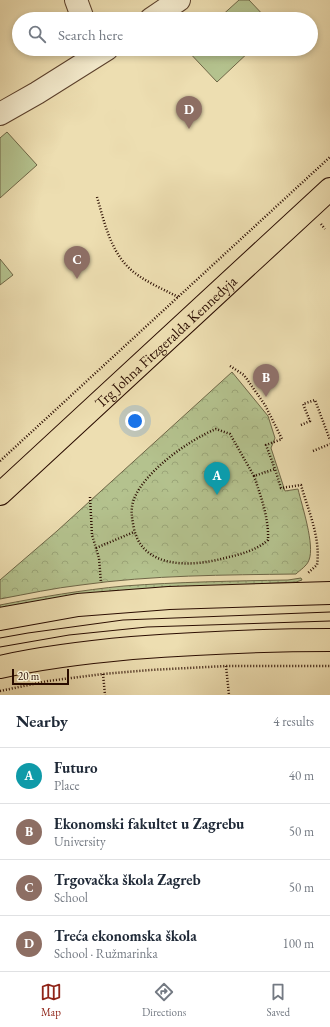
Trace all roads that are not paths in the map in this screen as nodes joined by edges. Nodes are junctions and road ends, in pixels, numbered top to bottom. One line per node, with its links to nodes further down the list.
1 (76, 0): 3 (street)
2 (179, 0): 4 (street)
3 (80, 12)
4 (161, 12)
5 (92, 56): 6 (street)
6 (1, 110)
7 (330, 189): 8 (main road, Trg Johna Fitzgeralda Kennedyja)
8 (0, 494)
9 (330, 593): 10 (main road)
10 (0, 618)
11 (330, 640): 12 (main road)
12 (0, 667)

